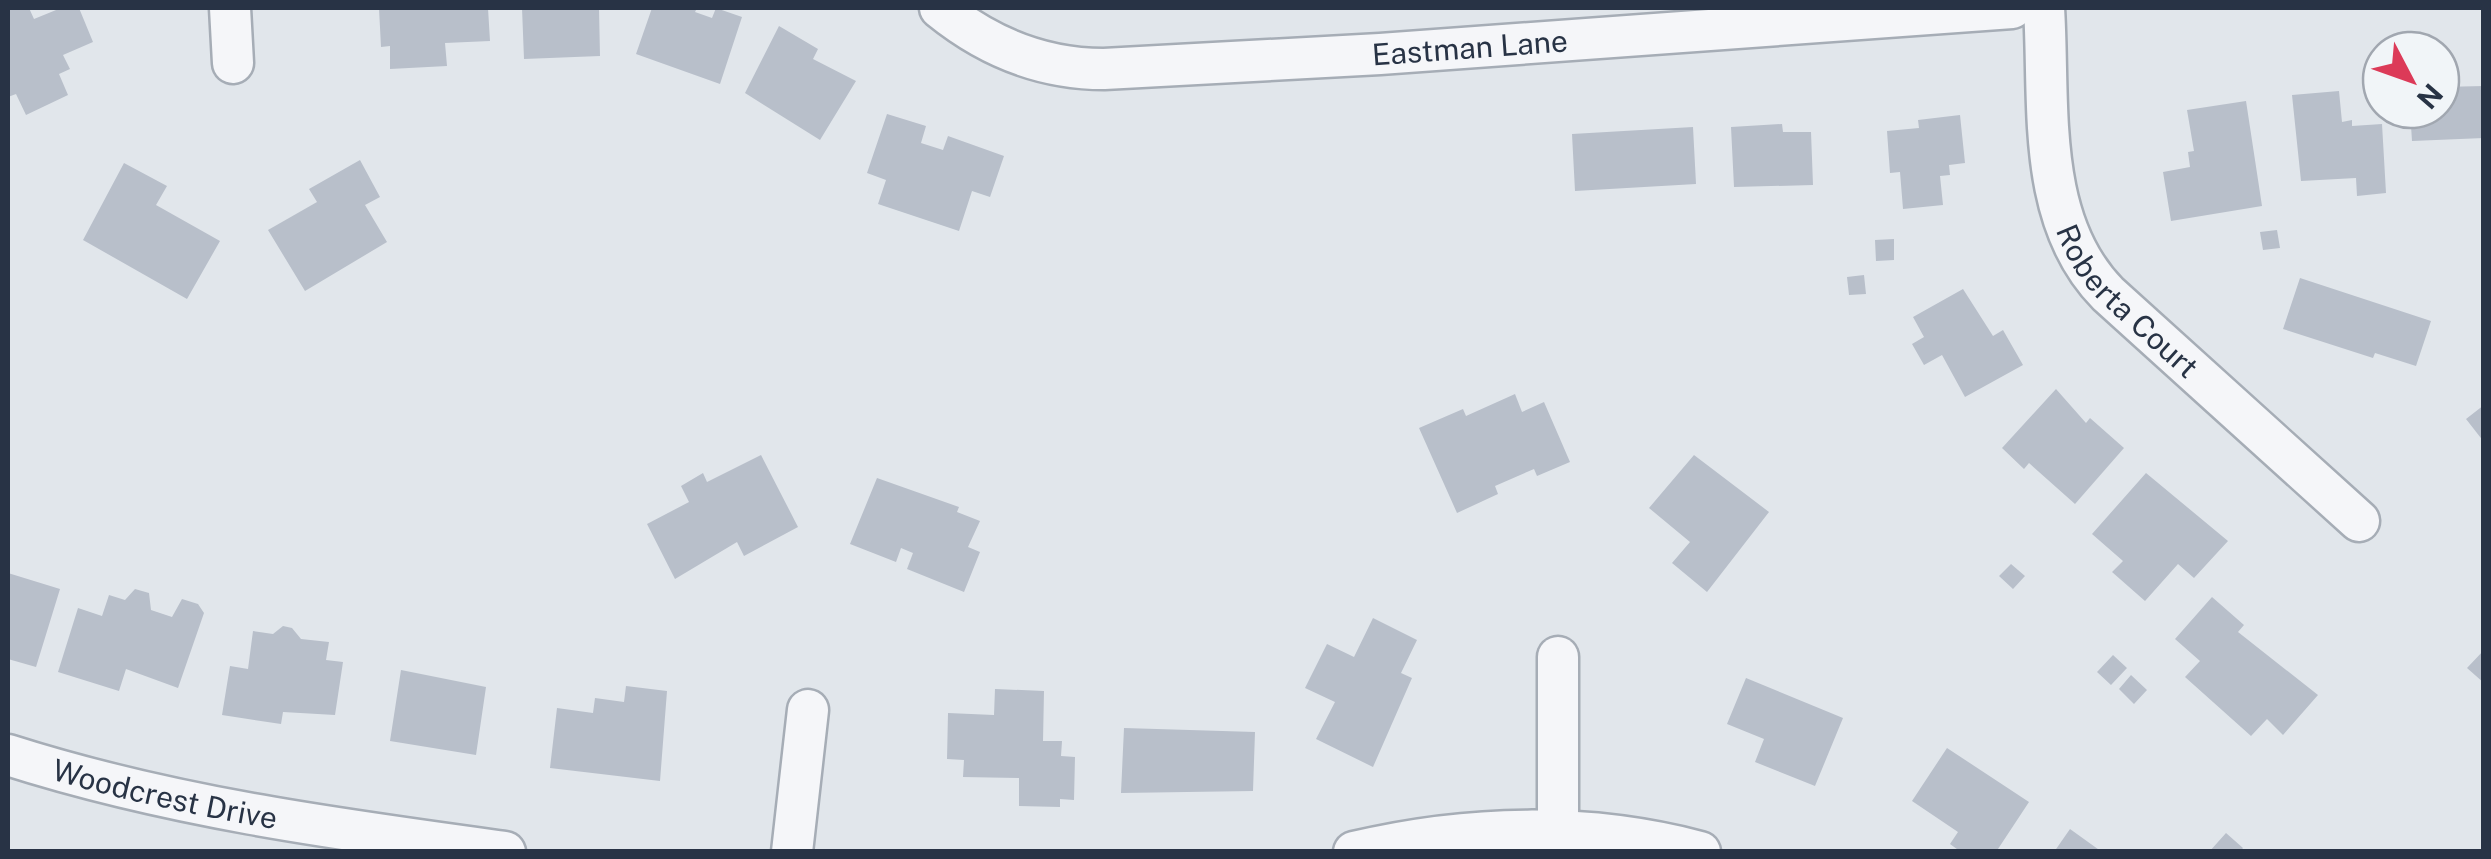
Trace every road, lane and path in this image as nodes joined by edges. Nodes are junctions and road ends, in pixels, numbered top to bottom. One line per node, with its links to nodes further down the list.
1 (230, 8): 5 (street)
2 (940, 8): 3 (street, Eastman Lane)
3 (2012, 8)
4 (2044, 8): 6 (street, Roberta Court)
5 (233, 63)
6 (2359, 520)
7 (1558, 657): 10 (street)
8 (808, 710): 12 (street)
9 (8, 756): 11 (street, Woodcrest Drive)
10 (1558, 829): 13 (street); 14 (street)
11 (505, 852)
12 (792, 852)
13 (1354, 852)
14 (1700, 852)

